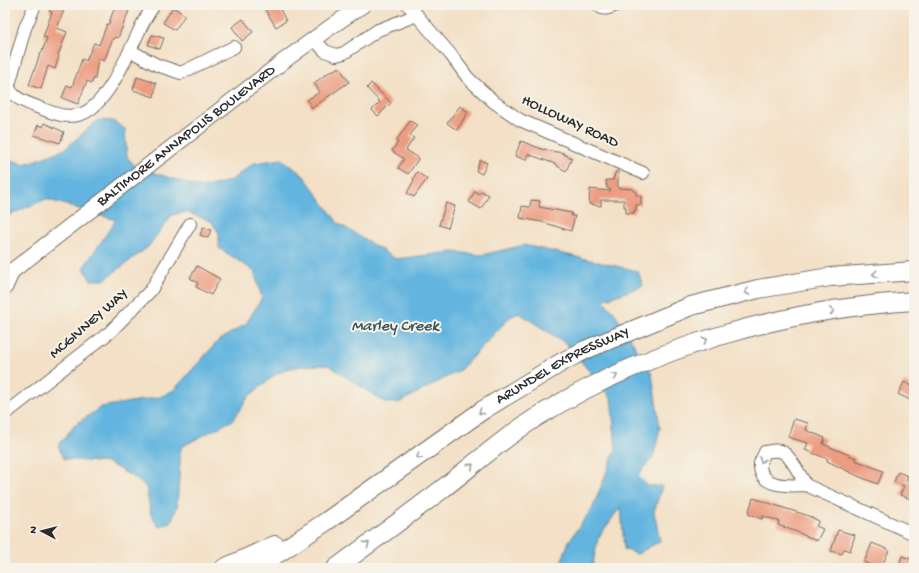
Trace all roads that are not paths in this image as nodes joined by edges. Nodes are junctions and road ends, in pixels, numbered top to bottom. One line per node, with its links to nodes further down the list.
1 (35, 5): 11 (street)
2 (154, 5): 10 (street)
3 (363, 5): 8 (main road, BALTIMORE ANNAPOLIS BOULEVARD)
4 (408, 5): 7 (street, HOLLOWAY ROAD)
5 (598, 5): 6 (street)
6 (616, 5)
7 (417, 15): 8 (street); 12 (street, HOLLOWAY ROAD)
8 (314, 39): 14 (main road, BALTIMORE ANNAPOLIS BOULEVARD)
9 (234, 47): 10 (street)
10 (131, 51): 11 (street)
11 (6, 83)
12 (643, 173)
13 (190, 224): 18 (street, MCGIVNEY WAY)
14 (8, 271): 16 (main road, BALTIMORE ANNAPOLIS BOULEVARD)
15 (914, 271): 20 (highway, ARUNDEL EXPRESSWAY, one-way to 20)
16 (5, 287)
17 (914, 301): 24 (highway, ARUNDEL EXPRESSWAY, one-way to 17)
18 (5, 414)
19 (806, 486): 21 (street)
20 (327, 521): 22 (highway); 23 (highway, ARUNDEL EXPRESSWAY)
21 (914, 534)
22 (224, 568)
23 (256, 568)
24 (336, 568)

